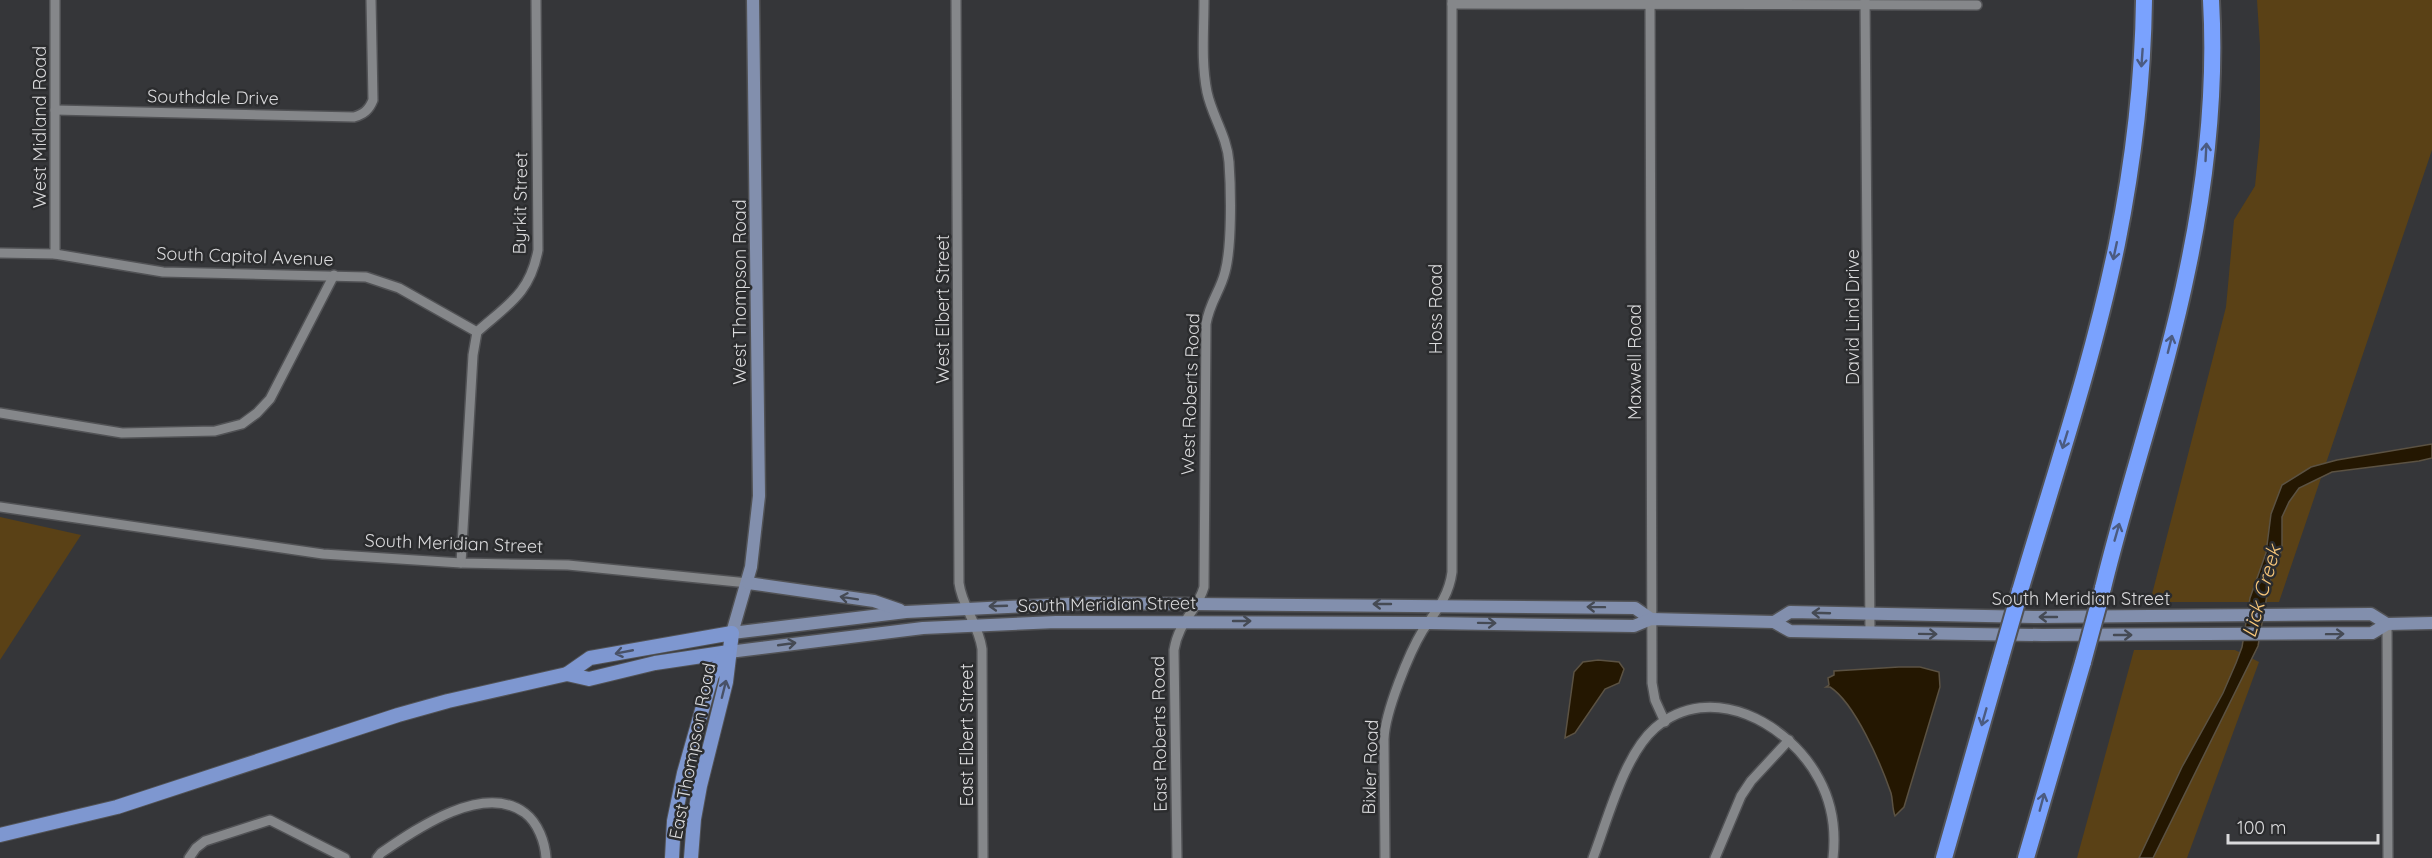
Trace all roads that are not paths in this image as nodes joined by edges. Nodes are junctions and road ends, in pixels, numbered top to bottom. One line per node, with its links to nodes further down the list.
1 (55, 0): 13 (street, West Midland Road)
2 (371, 0): 13 (street, Southdale Drive)
3 (536, 0): 17 (street, Byrkit Street)
4 (753, 0): 21 (main road, West Thompson Road)
5 (956, 0): 26 (street, West Elbert Street)
6 (1204, 0): 22 (street, West Roberts Road)
7 (2144, 0): 51 (highway, one-way to 51, bridge)
8 (2211, 0): 52 (highway, one-way to 8, bridge)
9 (1452, 2): 10 (street); 24 (street, Hoss Road)
10 (1650, 2): 11 (street); 28 (street, Maxwell Road)
11 (1865, 2): 12 (street); 25 (street, David Lind Drive)
12 (1977, 5)
13 (55, 111): 15 (street, West Midland Road)
14 (0, 253): 15 (street, South Capitol Avenue)
15 (55, 254): 16 (street, South Capitol Avenue)
16 (334, 275): 17 (street, South Capitol Avenue); 18 (street)
17 (477, 332): 20 (street)
18 (0, 413)
19 (0, 507): 20 (street, South Meridian Street)
20 (461, 563): 21 (street, South Meridian Street)
21 (748, 583): 23 (main road, South Meridian Street, one-way to 21); 32 (main road, East Thompson Road)
22 (1198, 603): 24 (main road, South Meridian Street, one-way to 22); 26 (main road, South Meridian Street, one-way to 26); 27 (street)
23 (906, 612): 26 (main road, South Meridian Street); 32 (main road, South Meridian Street)
24 (1435, 614): 27 (main road, South Meridian Street, one-way to 24); 28 (main road, South Meridian Street, one-way to 28); 28 (main road, South Meridian Street, one-way to 24); 47 (street, Bixler Road)
25 (1870, 614): 29 (main road, South Meridian Street, one-way to 29); 31 (main road, South Meridian Street, one-way to 25); 33 (street, David Lind Drive)
26 (971, 616): 27 (main road, South Meridian Street); 34 (main road, South Meridian Street, one-way to 26); 45 (street, East Elbert Street)
27 (1186, 617): 46 (street, East Roberts Road)
28 (1651, 619): 29 (main road, South Meridian Street); 36 (street, Maxwell Road)
29 (1774, 622): 33 (main road, South Meridian Street)
30 (2432, 623): 31 (main road, South Meridian Street)
31 (2387, 624): 33 (main road, South Meridian Street, one-way to 31); 53 (street)
32 (732, 633): 34 (main road, East Thompson Road); 35 (main road, South Meridian Street, one-way to 35)
33 (1870, 633)
34 (729, 652): 35 (main road, South Meridian Street); 43 (main road, East Thompson Road); 44 (main road, East Thompson Road, one-way to 34)
35 (567, 674): 38 (main road, South Meridian Street)
36 (1665, 722): 37 (street); 48 (street)
37 (1789, 740): 49 (street); 50 (street)
38 (0, 835)
39 (189, 858): 40 (street)
40 (345, 858)
41 (377, 858): 42 (street)
42 (546, 858)
43 (672, 858)
44 (691, 858)
45 (983, 858)
46 (1177, 858)
47 (1385, 858)
48 (1593, 858)
49 (1715, 858)
50 (1833, 858)
51 (1944, 858)
52 (2026, 858)
53 (2388, 858)

